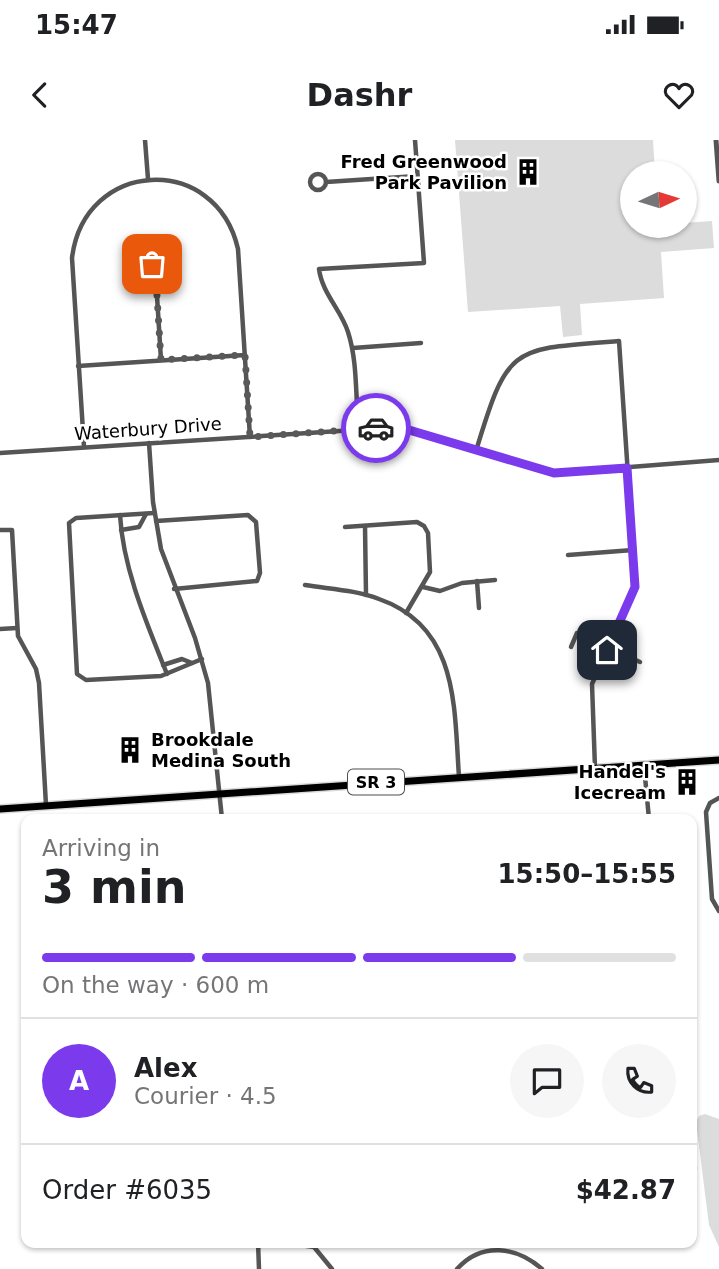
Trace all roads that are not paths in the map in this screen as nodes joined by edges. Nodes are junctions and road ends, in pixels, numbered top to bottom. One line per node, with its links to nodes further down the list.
1 (145, 140): 5 (street)
2 (415, 140): 4 (street)
3 (716, 140): 6 (street)
4 (417, 176): 7 (street); 10 (street)
5 (148, 180): 11 (street); 13 (street)
6 (719, 181)
7 (326, 182)
8 (156, 280): 12 (street)
9 (421, 343): 10 (street)
10 (353, 348): 14 (street)
11 (245, 355): 12 (street); 15 (street)
12 (161, 360): 13 (street)
13 (78, 366): 17 (street)
14 (359, 429): 15 (street, Waterbury Drive); 18 (street, Waterbury Drive)
15 (250, 437): 16 (street, Waterbury Drive)
16 (149, 443): 17 (street, Waterbury Drive); 22 (street)
17 (84, 447): 19 (street, Waterbury Drive)
18 (476, 451): 21 (street, Waterbury Drive); 21 (street)
19 (0, 453)
20 (719, 460): 21 (street, Waterbury Drive)
21 (627, 468): 30 (street)
22 (154, 513): 23 (street); 25 (street)
23 (146, 514): 24 (street); 29 (street)
24 (120, 515): 29 (street); 48 (street)
25 (156, 522): 36 (street); 36 (street)
26 (365, 526): 27 (street); 35 (street); 37 (street)
27 (345, 527)
28 (0, 530): 40 (street)
29 (121, 530): 47 (street)
30 (634, 550): 31 (street); 43 (street)
31 (568, 555)
32 (495, 580): 33 (street)
33 (478, 581): 35 (street); 38 (street)
34 (305, 585): 37 (street)
35 (423, 587): 39 (street)
36 (174, 589): 44 (street)
37 (366, 595): 39 (street)
38 (479, 608)
39 (406, 613): 52 (street)
40 (18, 628): 41 (street); 55 (street)
41 (0, 629)
42 (570, 647): 43 (street)
43 (608, 647): 45 (street); 51 (street)
44 (202, 659): 46 (street); 53 (street)
45 (640, 662)
46 (193, 663): 47 (street); 48 (street)
47 (163, 665): 48 (street)
48 (167, 674)
49 (719, 760): 50 (main road, SR 3)
50 (644, 765): 51 (main road, SR 3); 58 (street)
51 (595, 768): 52 (main road, SR 3)
52 (459, 777): 53 (main road, SR 3)
53 (220, 794): 55 (main road, SR 3); 57 (street)
54 (719, 798): 59 (street)
55 (46, 806): 56 (main road, SR 3)
56 (2, 809)
57 (222, 814)
58 (649, 814)
59 (719, 911)
60 (258, 1248): 62 (street)
61 (317, 1248): 63 (street)
62 (259, 1269)
63 (332, 1269)
64 (457, 1269): 65 (street)
65 (542, 1269)

